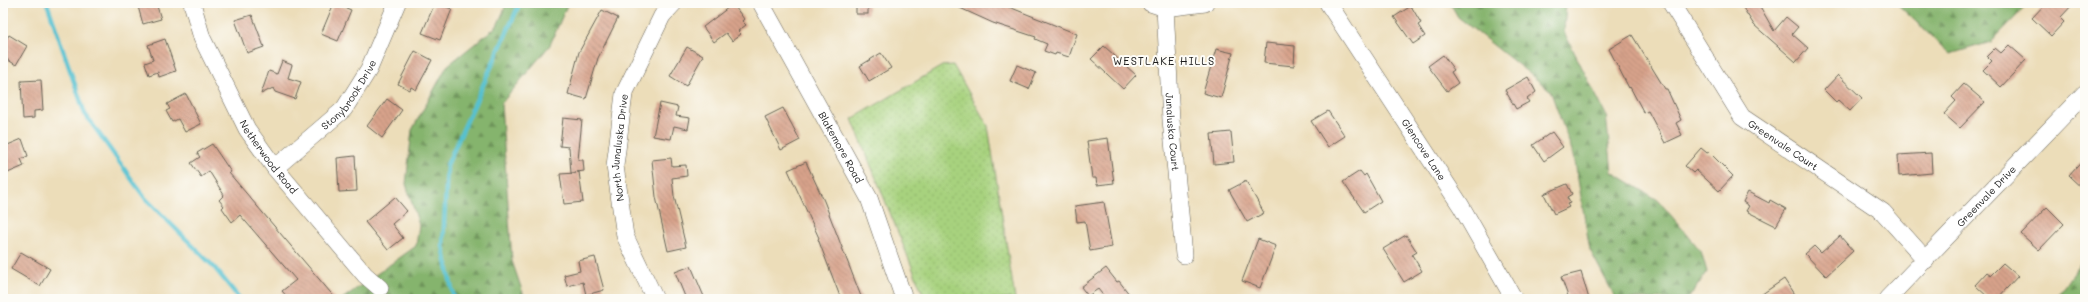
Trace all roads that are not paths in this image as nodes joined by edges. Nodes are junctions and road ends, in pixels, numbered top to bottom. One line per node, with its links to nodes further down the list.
1 (192, 3): 10 (street, Netherwood Road)
2 (397, 3): 10 (street, Stonybrook Drive)
3 (674, 3): 14 (street, North Junaluska Drive)
4 (761, 3): 15 (street, Blakemore Road)
5 (1205, 3): 8 (street)
6 (1328, 3): 16 (street, Glencove Lane)
7 (1671, 3): 12 (street, Greenvale Court)
8 (1158, 6): 11 (street, Junaluska Court)
9 (2085, 93): 12 (street, Greenvale Drive)
10 (275, 168): 13 (street, Netherwood Road)
11 (1184, 255)
12 (1926, 260): 17 (street, Greenvale Drive)
13 (380, 288)
14 (655, 299)
15 (904, 299)
16 (1514, 299)
17 (1887, 299)

